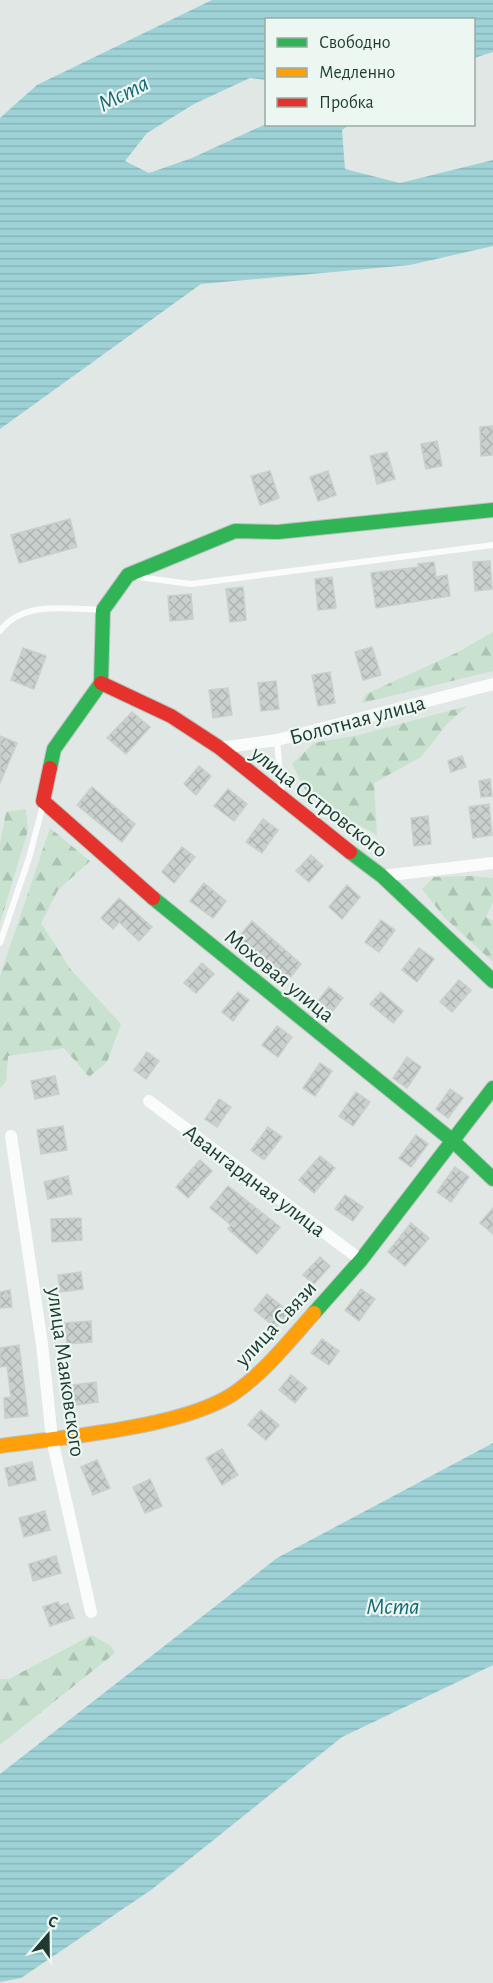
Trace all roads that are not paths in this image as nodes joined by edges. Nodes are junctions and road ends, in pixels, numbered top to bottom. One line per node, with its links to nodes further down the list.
1 (493, 499): 2 (street)
2 (486, 511): 4 (street)
3 (493, 545): 4 (lane)
4 (128, 575): 5 (street)
5 (103, 610): 6 (lane); 7 (street)
6 (0, 631)
7 (101, 683): 10 (street, улица Островского); 12 (street)
8 (493, 684): 9 (street, Болотная улица)
9 (277, 740): 10 (street, Болотная улица); 11 (lane)
10 (220, 748): 11 (street, улица Островского)
11 (282, 800): 14 (street, улица Островского)
12 (44, 801): 15 (lane); 20 (street, Моховая улица)
13 (493, 863): 14 (street)
14 (382, 876): 16 (street, улица Островского)
15 (0, 943)
16 (493, 981)
17 (493, 1089): 20 (street, улица Связи)
18 (150, 1101): 22 (street, Авангардная улица)
19 (11, 1136): 23 (street, улица Маяковского)
20 (453, 1141): 21 (street, Моховая улица); 22 (street, улица Связи)
21 (493, 1179)
22 (361, 1260): 23 (street, улица Связи)
23 (52, 1439): 24 (street, улица Связи); 25 (street, улица Маяковского)
24 (0, 1446)
25 (91, 1612)

